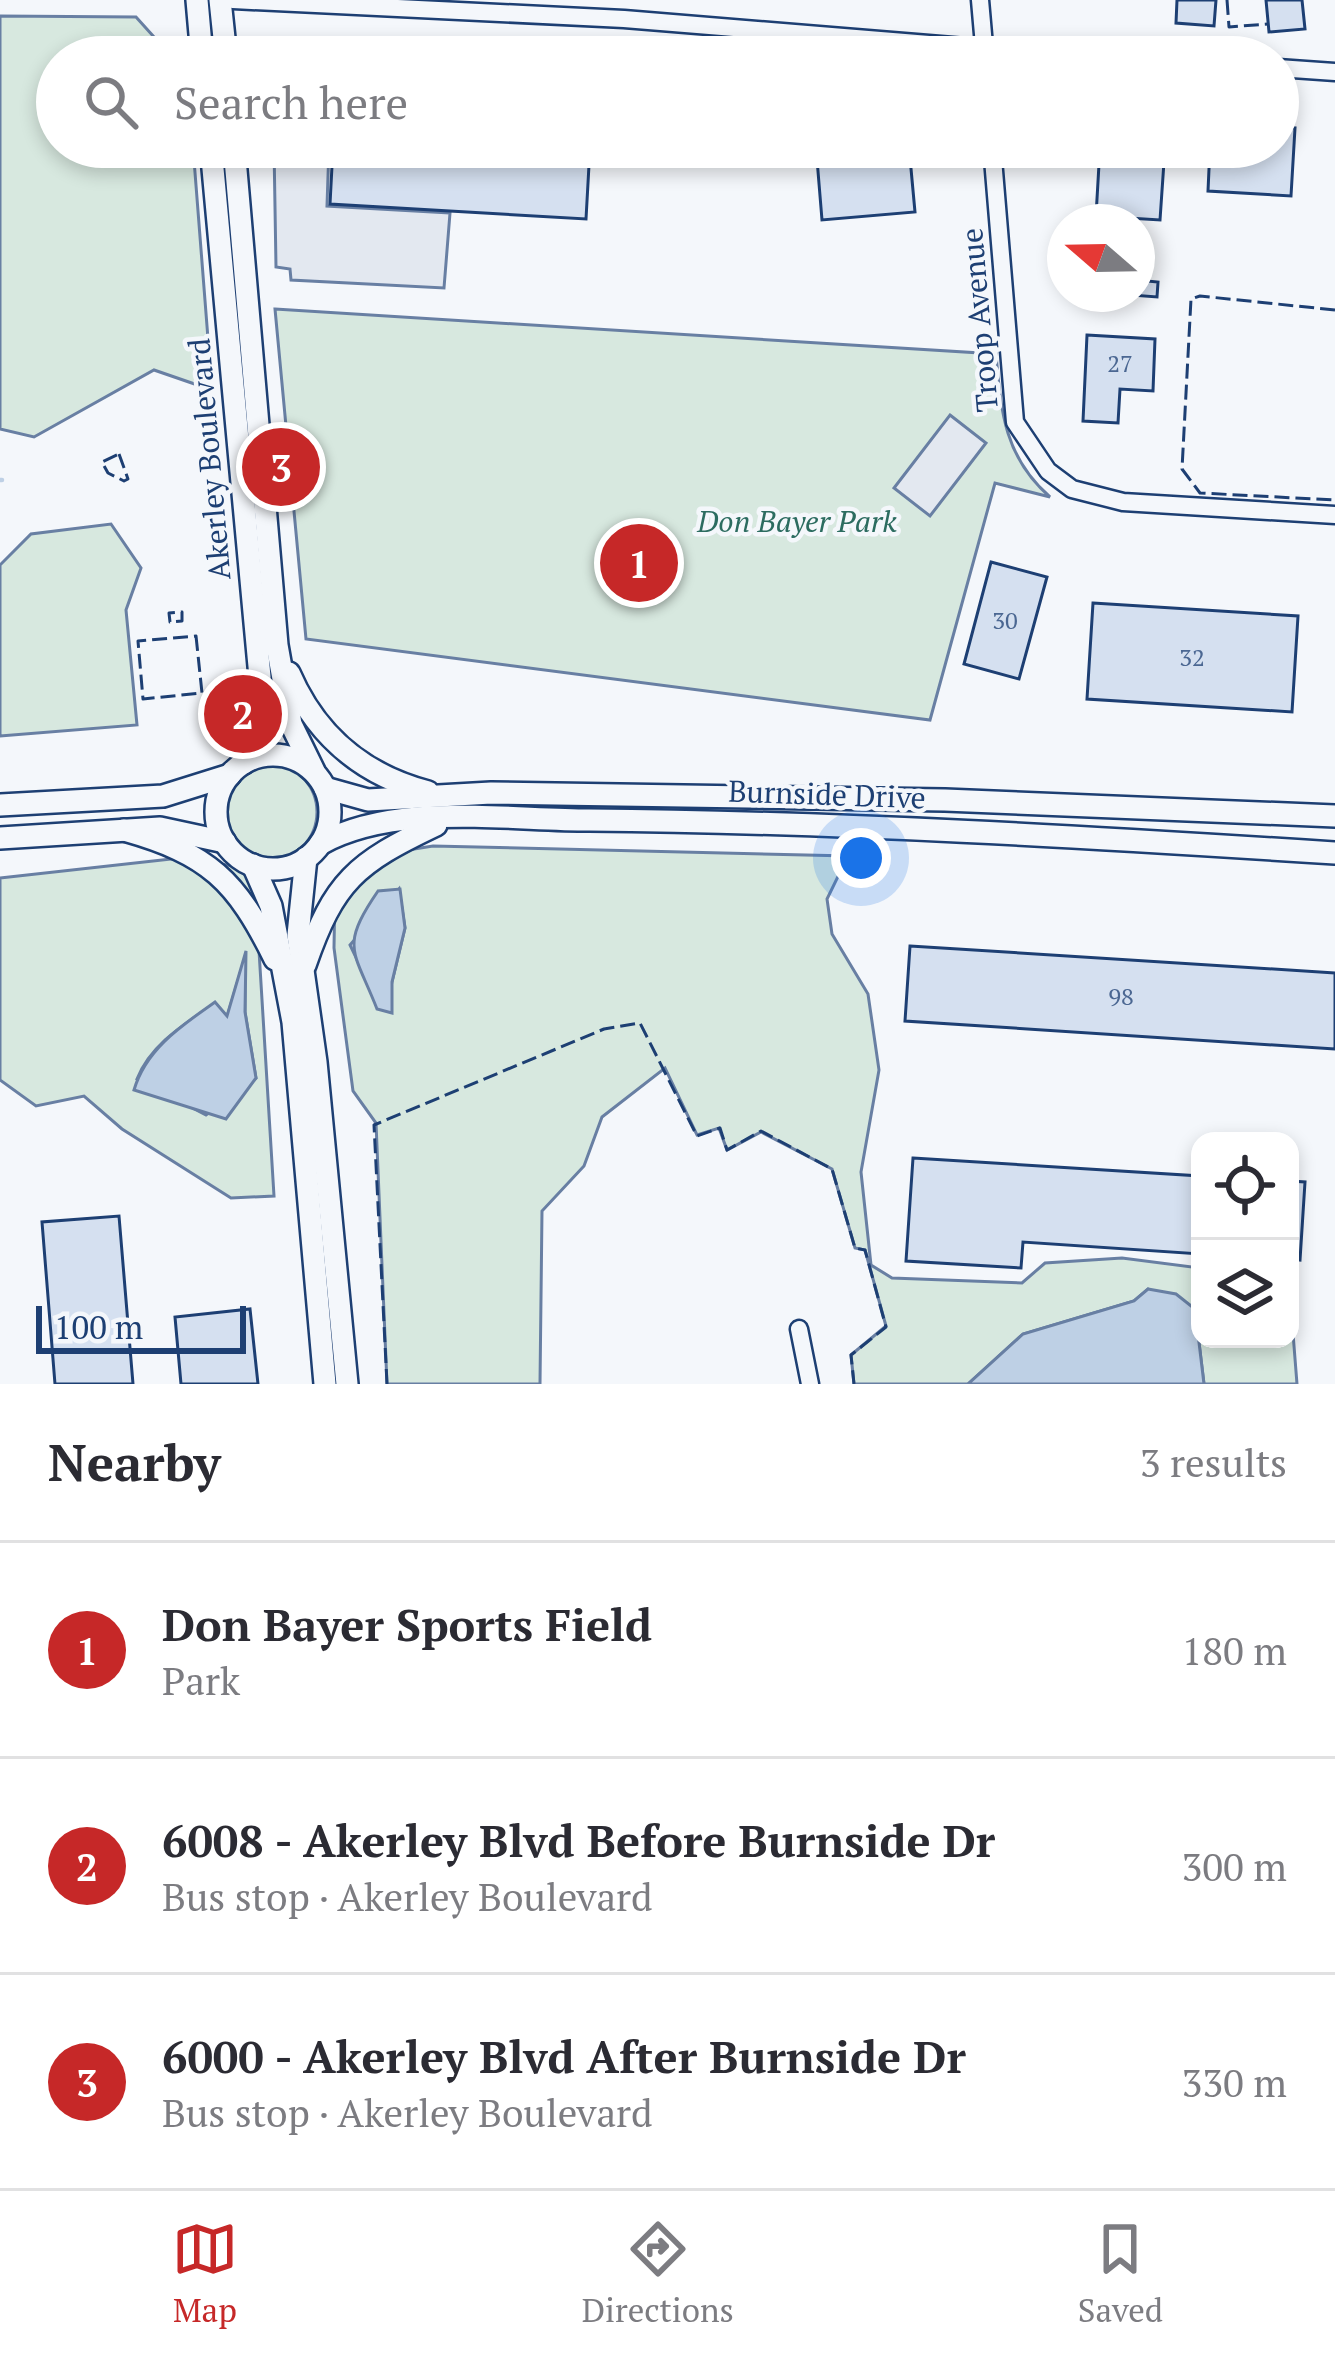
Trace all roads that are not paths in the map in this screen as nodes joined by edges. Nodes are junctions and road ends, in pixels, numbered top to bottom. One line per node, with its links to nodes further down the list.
1 (197, 0): 6 (main road)
2 (220, 0): 7 (main road)
3 (233, 0): 5 (street)
4 (980, 0): 9 (street)
5 (447, 4): 8 (street)
6 (200, 36)
7 (224, 36)
8 (791, 36)
9 (983, 36)
10 (1299, 69): 11 (street)
11 (1335, 71)
12 (213, 168): 17 (main road, Akerley Boulevard)
13 (236, 168): 16 (main road, Akerley Boulevard)
14 (994, 168): 15 (street, Troop Avenue)
15 (1335, 515)
16 (278, 645): 18 (main road, Akerley Boulevard); 20 (main road)
17 (237, 768): 18 (main road); 19 (main road); 24 (main road)
18 (319, 780): 20 (main road, Burnside Drive); 25 (main road)
19 (0, 805)
20 (447, 808): 21 (main road, Burnside Drive); 25 (main road, Burnside Drive); 26 (main road, Burnside Drive); 28 (main road)
21 (1335, 816)
22 (124, 830): 23 (main road); 24 (main road); 28 (main road)
23 (0, 838)
24 (225, 842): 27 (main road)
25 (313, 851): 27 (main road); 28 (main road)
26 (1335, 853)
27 (253, 865): 28 (main road)
28 (294, 974): 30 (main road); 31 (main road)
29 (799, 1329): 32 (street)
30 (325, 1384)
31 (347, 1384)
32 (810, 1384)

